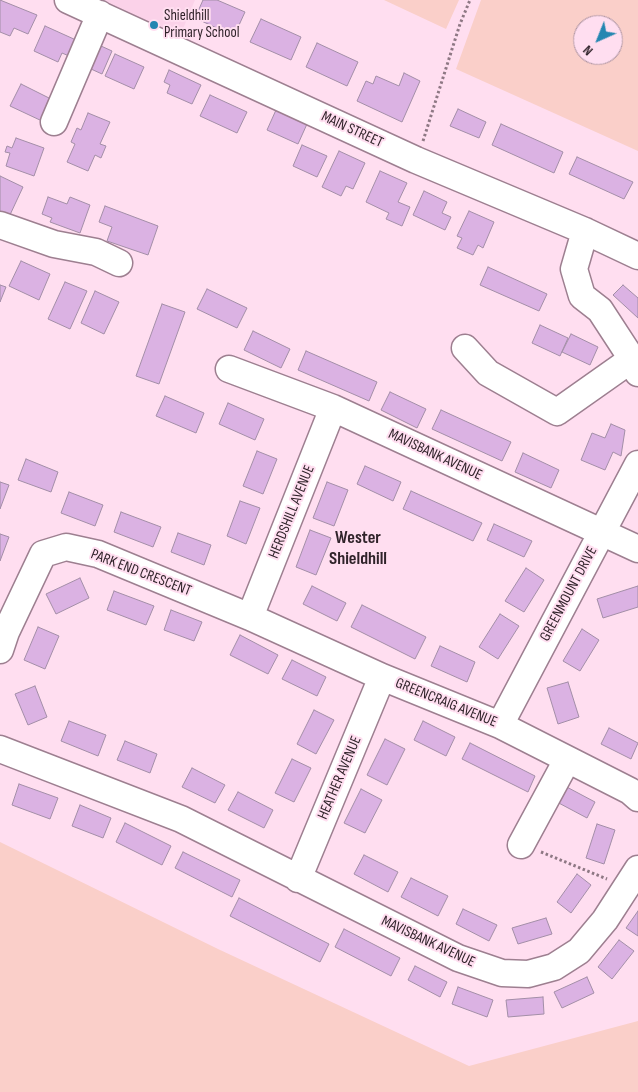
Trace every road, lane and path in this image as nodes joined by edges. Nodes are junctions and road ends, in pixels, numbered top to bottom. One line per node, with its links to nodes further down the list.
1 (68, 0): 3 (street, MAIN STREET)
2 (470, 0): 5 (path)
3 (100, 14): 4 (street); 5 (street, MAIN STREET)
4 (54, 122)
5 (416, 160): 7 (street, MAIN STREET)
6 (0, 226): 9 (street)
7 (585, 231): 8 (street, MAIN STREET); 11 (street)
8 (638, 256)
9 (119, 263)
10 (465, 348): 11 (street)
11 (635, 366)
12 (229, 369): 13 (street, MAVISBANK AVENUE)
13 (333, 408): 15 (street, MAVISBANK AVENUE); 17 (street, HERDSHILL AVENUE)
14 (638, 464): 15 (street, GREENMOUNT DRIVE)
15 (602, 532): 16 (street, MAVISBANK AVENUE); 20 (street, GREENMOUNT DRIVE)
16 (638, 549)
17 (250, 617): 18 (street, PARK END CRESCENT); 19 (street, GREENCRAIG AVENUE)
18 (2, 637)
19 (382, 677): 20 (street, GREENCRAIG AVENUE); 26 (street, HEATHER AVENUE)
20 (500, 726): 22 (street, GREENCRAIG AVENUE)
21 (0, 749): 26 (street)
22 (568, 760): 23 (street, GREENCRAIG AVENUE); 24 (street)
23 (638, 798)
24 (521, 844): 25 (path)
25 (632, 878): 26 (street, MAVISBANK AVENUE)
26 (298, 879)

